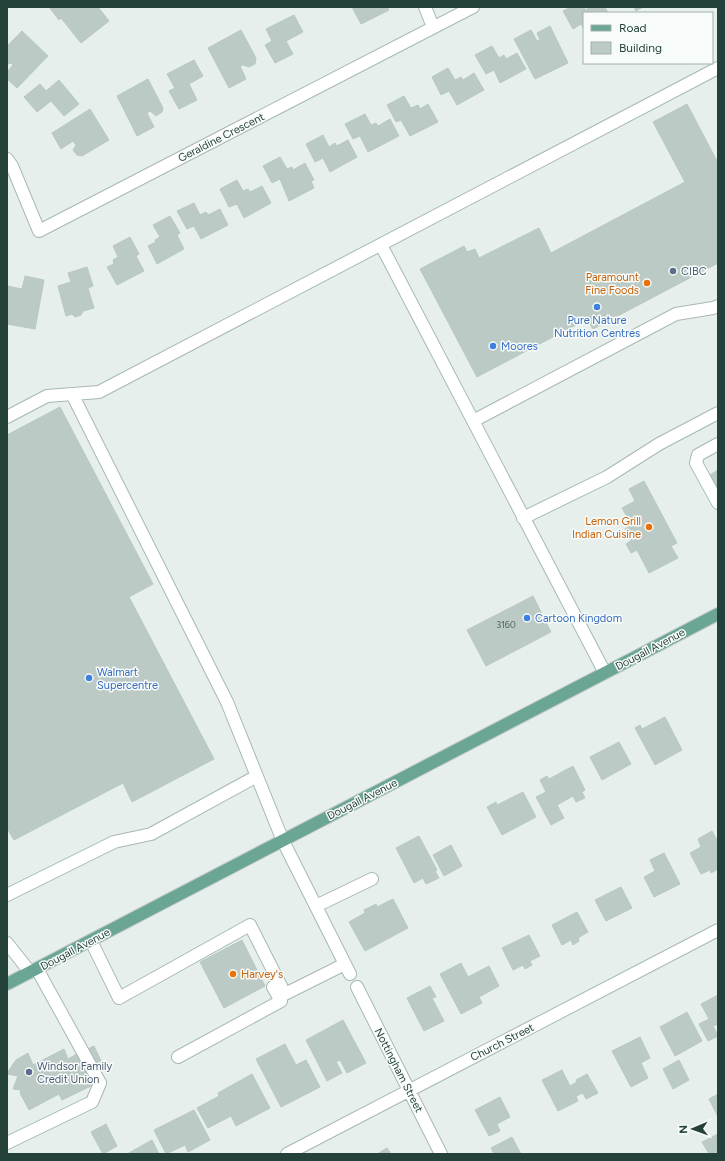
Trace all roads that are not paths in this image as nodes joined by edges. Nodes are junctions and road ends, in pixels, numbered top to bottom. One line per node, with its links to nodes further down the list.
1 (425, 7): 3 (street)
2 (473, 7): 3 (street, Geraldine Crescent)
3 (433, 27): 5 (street, Geraldine Crescent)
4 (718, 68): 6 (street)
5 (7, 159)
6 (380, 245): 8 (street); 11 (street)
7 (718, 306): 11 (street)
8 (72, 394): 10 (street); 17 (street)
9 (718, 413): 14 (street)
10 (7, 417)
11 (473, 421): 14 (street)
12 (715, 448): 13 (street)
13 (718, 503)
14 (524, 518): 16 (street)
15 (718, 614): 16 (main road, Dougall Avenue)
16 (605, 673): 18 (main road, Dougall Avenue)
17 (257, 776): 18 (street); 20 (street)
18 (283, 841): 21 (street); 24 (main road, Dougall Avenue)
19 (372, 879): 21 (street)
20 (7, 895)
21 (316, 906): 22 (street)
22 (244, 929): 24 (street); 29 (street)
23 (718, 930): 30 (street, Church Street)
24 (90, 941): 26 (main road, Dougall Avenue)
25 (7, 943): 26 (street)
26 (34, 971): 27 (main road, Dougall Avenue); 31 (street)
27 (7, 984)
28 (357, 987): 30 (street, Nottingham Street)
29 (178, 1057)
30 (409, 1091): 32 (street, Church Street); 33 (street, Nottingham Street)
31 (7, 1143)
32 (287, 1154)
33 (441, 1154)

